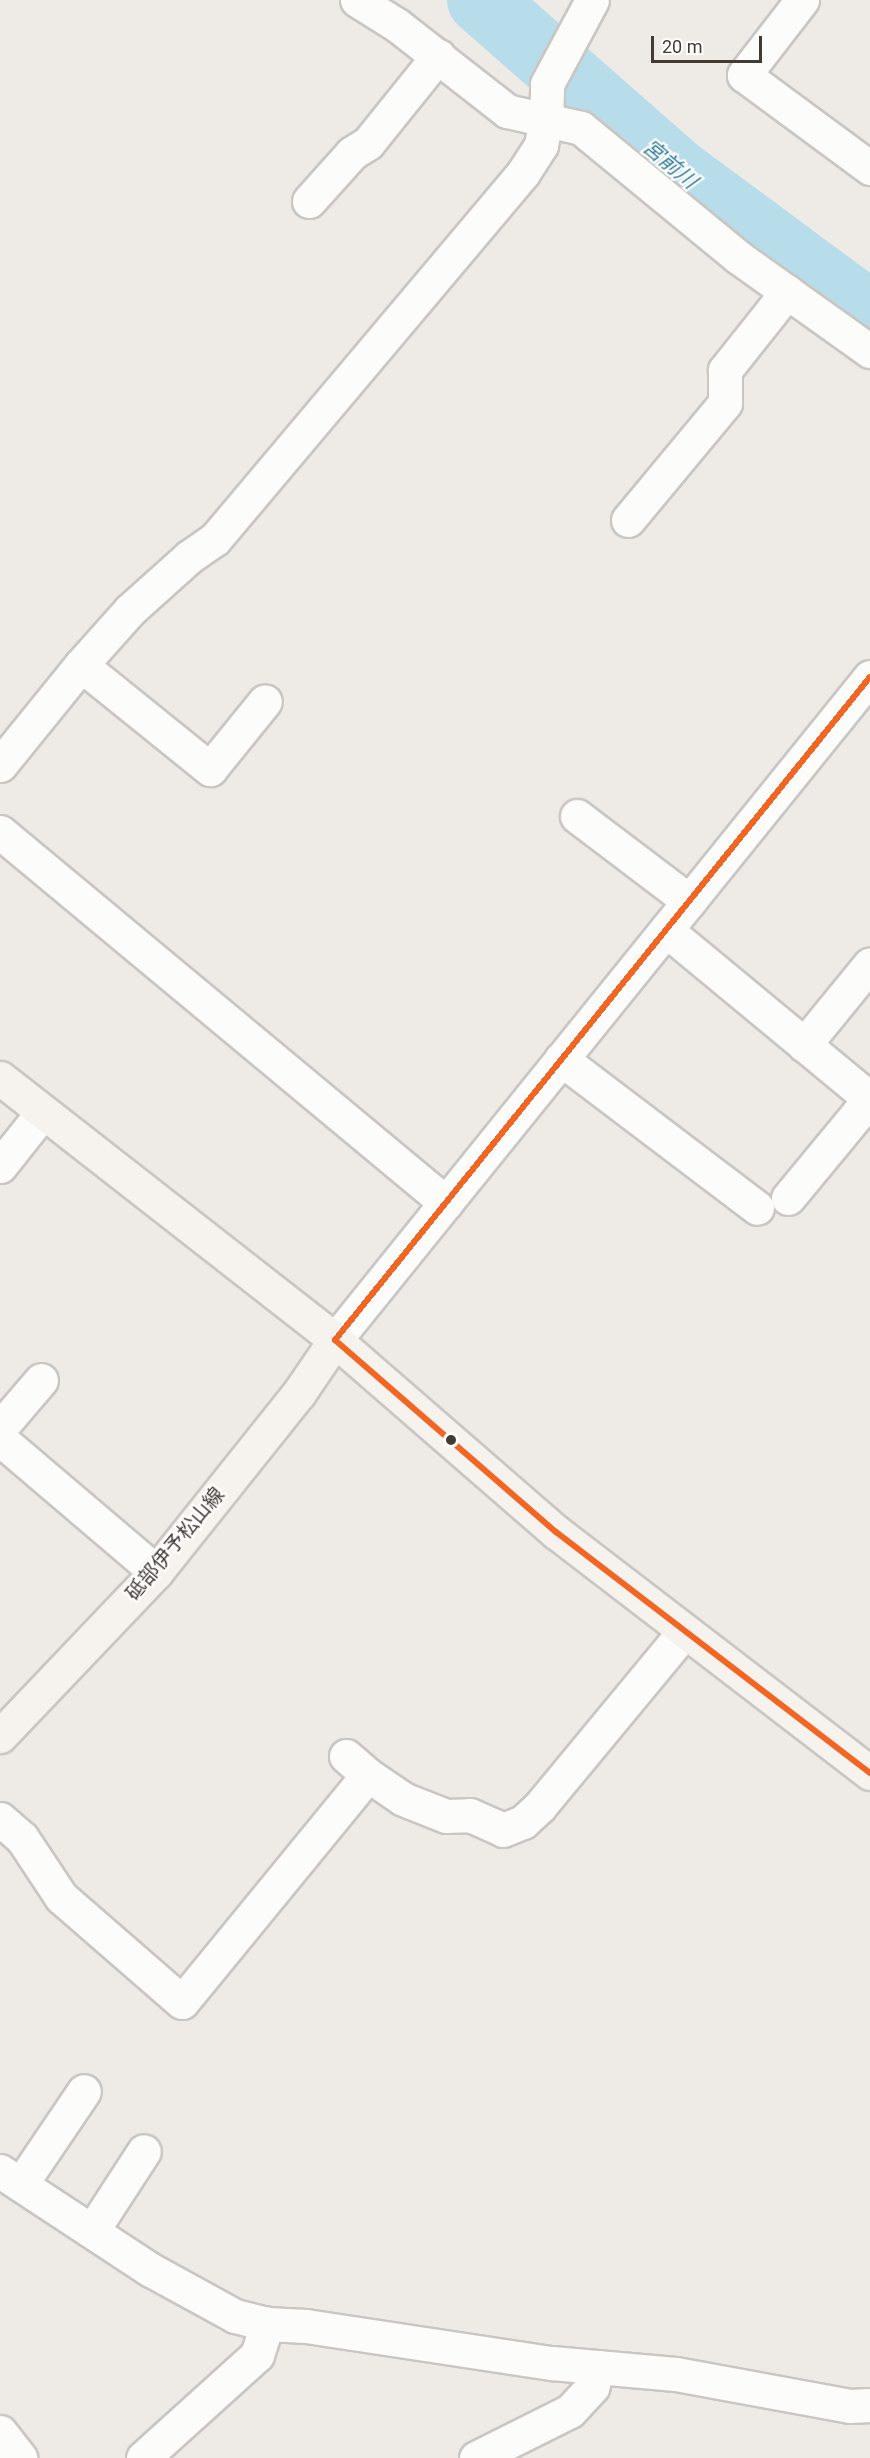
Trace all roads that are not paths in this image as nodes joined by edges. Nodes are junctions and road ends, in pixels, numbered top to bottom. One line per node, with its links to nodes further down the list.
1 (357, 0): 4 (street)
2 (592, 0): 5 (street)
3 (802, 0): 6 (street)
4 (438, 56): 5 (street); 7 (street)
5 (546, 120): 8 (street); 11 (street)
6 (870, 168)
7 (309, 201)
8 (787, 292): 9 (street); 10 (street)
9 (870, 351)
10 (628, 520)
11 (81, 665): 13 (street); 14 (street)
12 (870, 677): 17 (street)
13 (265, 701)
14 (0, 765)
15 (577, 816): 17 (street)
16 (0, 832): 27 (street)
17 (689, 902): 18 (street)
18 (666, 930): 20 (street); 21 (street)
19 (870, 964): 20 (street)
20 (804, 1045): 23 (street)
21 (561, 1059): 27 (street); 28 (street)
22 (0, 1078): 24 (main road)
23 (870, 1099): 26 (street)
24 (43, 1112): 25 (street); 29 (main road)
25 (0, 1166)
26 (788, 1198)
27 (446, 1203): 29 (street)
28 (757, 1208)
29 (335, 1340): 33 (main road, 砥部伊予松山線); 34 (main road)
30 (41, 1380): 31 (street)
31 (0, 1428)
32 (0, 1439): 33 (street)
33 (156, 1572): 35 (main road, 砥部伊予松山線)
34 (685, 1631): 36 (main road); 37 (street)
35 (0, 1736)
36 (870, 1773)
37 (0, 1819)
38 (84, 2091): 40 (street)
39 (144, 2151): 41 (street)
40 (10, 2178): 41 (street)
41 (92, 2231): 42 (street)
42 (267, 2324): 43 (street); 46 (street)
43 (598, 2367): 44 (street); 48 (street)
44 (870, 2405)
45 (0, 2432): 47 (street)
46 (155, 2455)
47 (20, 2458)
48 (476, 2458)

